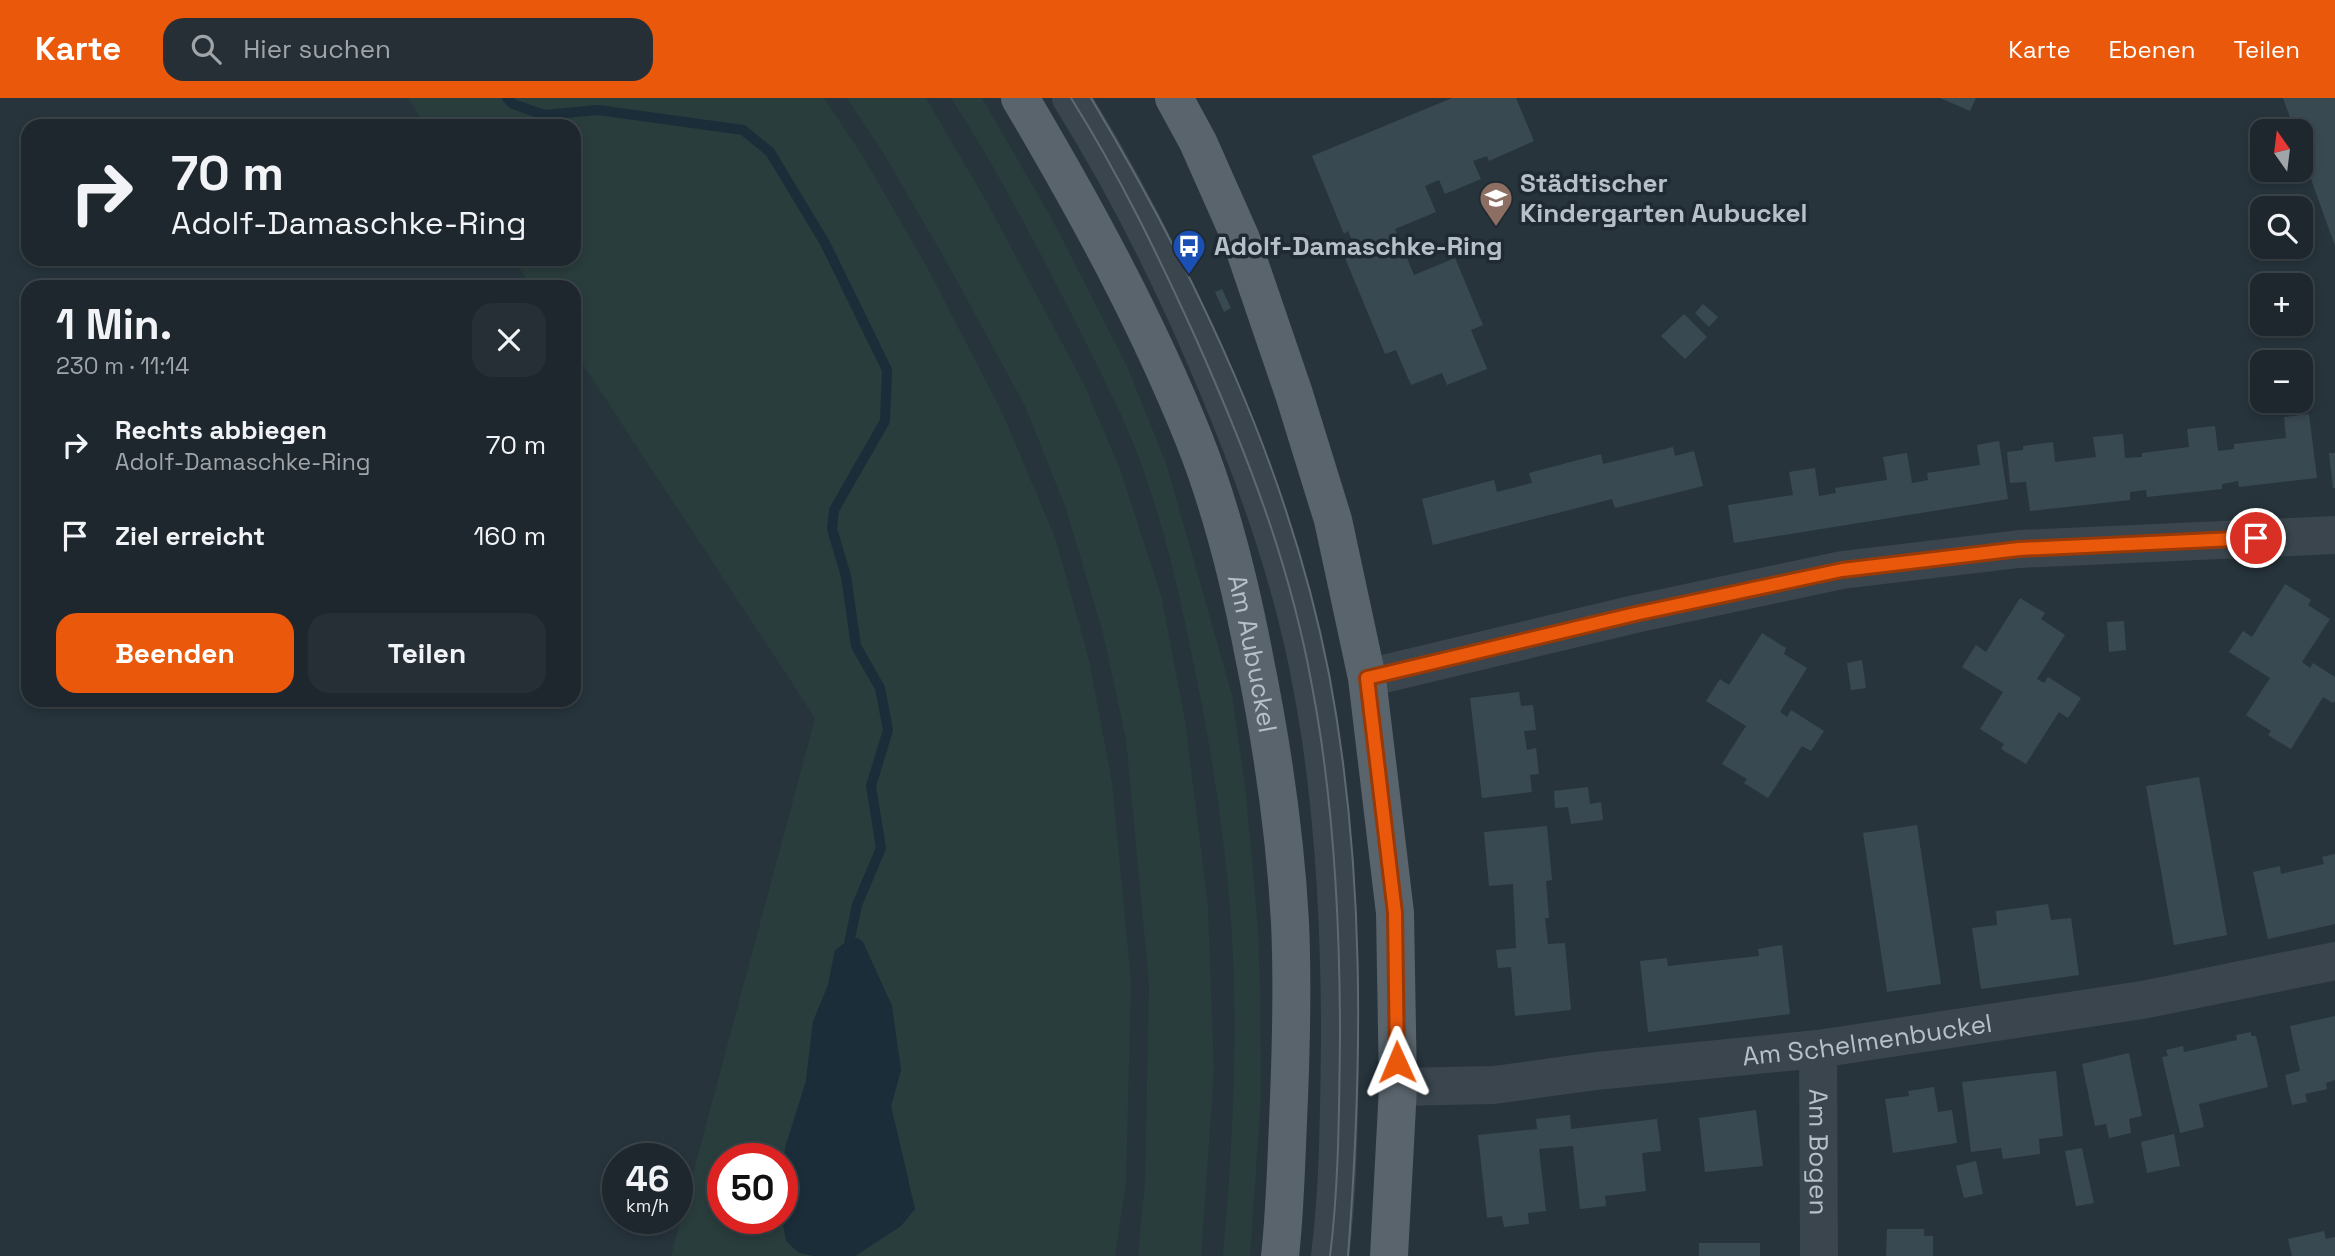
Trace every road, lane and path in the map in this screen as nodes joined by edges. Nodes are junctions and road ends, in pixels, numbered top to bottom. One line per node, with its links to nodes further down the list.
1 (1020, 98): 9 (main road, Am Aubuckel)
2 (1071, 98): 10 (street)
3 (1174, 98): 5 (main road)
4 (2335, 535): 5 (street)
5 (1367, 678): 8 (main road)
6 (2335, 961): 7 (street, Am Schelmenbuckel)
7 (1818, 1049): 8 (street, Am Schelmenbuckel); 12 (street, Am Bogen)
8 (1398, 1087): 11 (main road)
9 (1280, 1256)
10 (1330, 1256)
11 (1389, 1256)
12 (1819, 1256)

